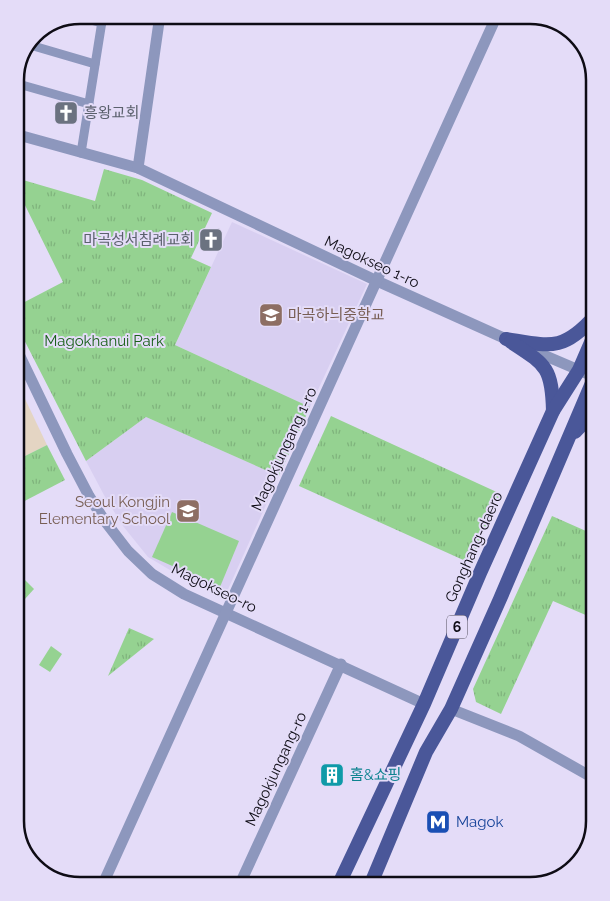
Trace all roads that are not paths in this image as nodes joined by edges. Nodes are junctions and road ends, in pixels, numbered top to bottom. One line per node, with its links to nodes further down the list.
1 (101, 24): 5 (street)
2 (159, 24): 10 (street)
3 (493, 24): 11 (street, Magokjungang 1-ro)
4 (35, 46): 5 (street)
5 (95, 64): 7 (street)
6 (24, 86): 7 (street)
7 (89, 104): 9 (street)
8 (24, 137): 9 (street, 6)
9 (82, 153): 10 (street, 6)
10 (138, 168): 11 (street, Magokseo 1-ro / 6)
11 (377, 281): 13 (street, Magokseo 1-ro / 6); 22 (street, Magokjungang 1-ro)
12 (586, 325): 13 (main road)
13 (506, 339): 16 (street, Magokseo 1-ro / 6); 19 (main road, 6)
14 (586, 354): 16 (main road, Gonghang-daero)
15 (24, 365): 22 (street, Magokseo-ro)
16 (579, 370): 17 (street, Magokseo 1-ro / 6); 19 (main road, Gonghang-daero / 6)
17 (586, 373)
18 (586, 398): 21 (main road, 6)
19 (553, 411): 24 (main road, Gonghang-daero / 6)
20 (586, 421): 21 (main road)
21 (568, 440): 25 (main road, 6)
22 (226, 612): 23 (street, Magokseo-ro); 27 (street, Magokjungang 1-ro)
23 (341, 664): 24 (street, Magokseo-ro); 28 (street, Magokjungang-ro)
24 (424, 704): 29 (main road, Gonghang-daero / 6)
25 (451, 709): 26 (street); 30 (main road, 6)
26 (586, 775)
27 (106, 877)
28 (244, 877)
29 (342, 877)
30 (374, 877)

